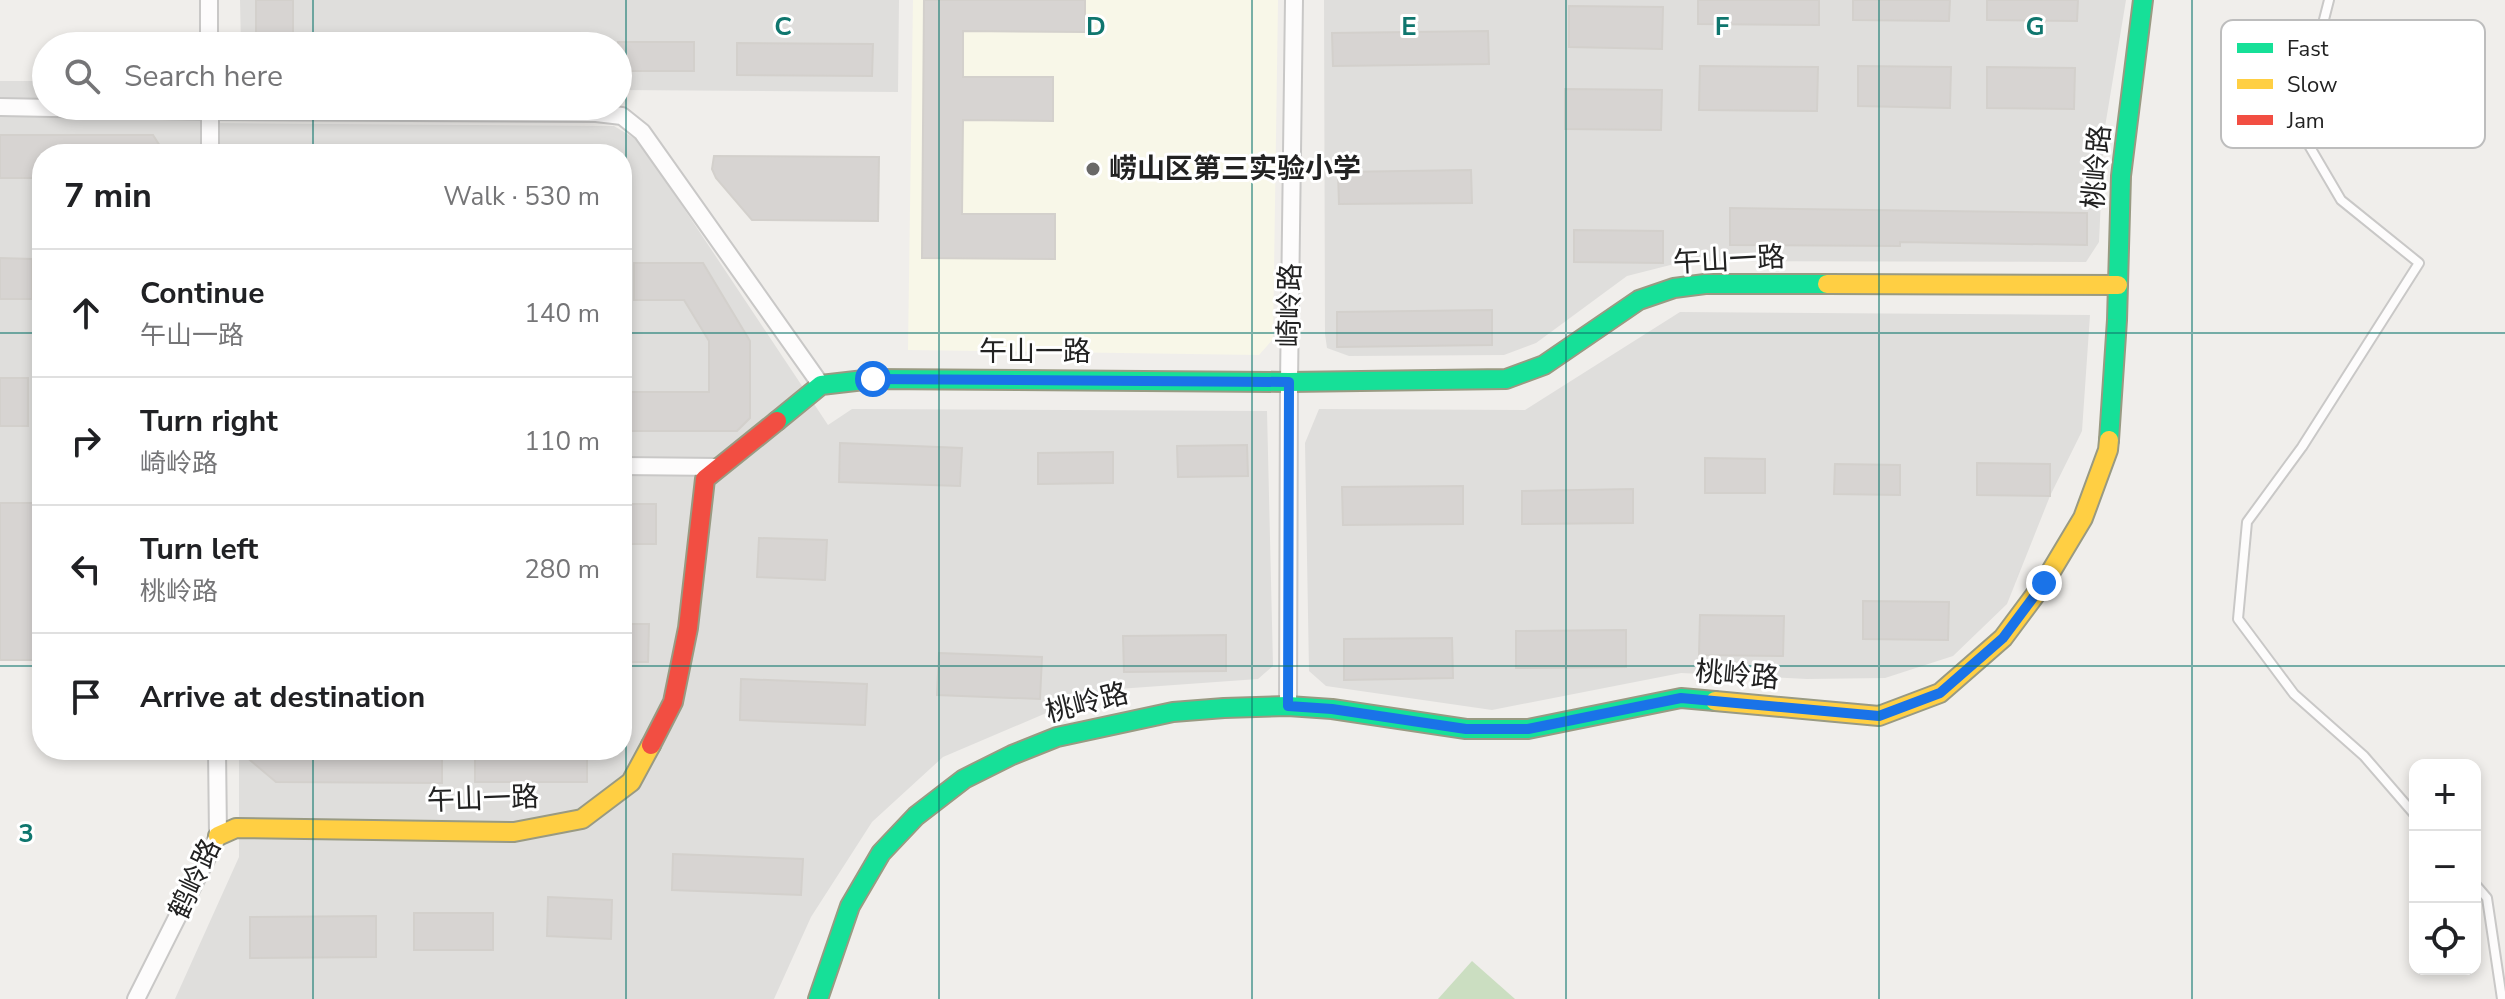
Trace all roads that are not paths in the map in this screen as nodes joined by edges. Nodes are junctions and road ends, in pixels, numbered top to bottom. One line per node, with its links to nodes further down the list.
1 (209, 0): 6 (street)
2 (1294, 0): 14 (street, 崎岭路)
3 (2143, 0): 13 (street, 桃岭路)
4 (2329, 0): 5 (lane)
5 (2324, 20)
6 (209, 32)
7 (0, 107): 8 (street)
8 (32, 107)
9 (210, 120): 11 (street)
10 (627, 120): 15 (street)
11 (210, 144)
12 (2310, 148): 20 (lane)
13 (2118, 285): 14 (street, 午山一路); 18 (street, 桃岭路)
14 (1289, 382): 15 (street, 午山一路); 18 (street, 崎岭路)
15 (821, 385): 17 (street, 午山一路)
16 (632, 466): 17 (street)
17 (720, 467): 21 (street, 午山一路)
18 (1288, 706): 24 (street, 桃岭路)
19 (217, 760): 21 (street, 鹤岭路)
20 (2409, 808)
21 (218, 836): 23 (street, 鹤岭路)
22 (2481, 891): 25 (lane)
23 (136, 999)
24 (818, 999)
25 (2502, 999)

